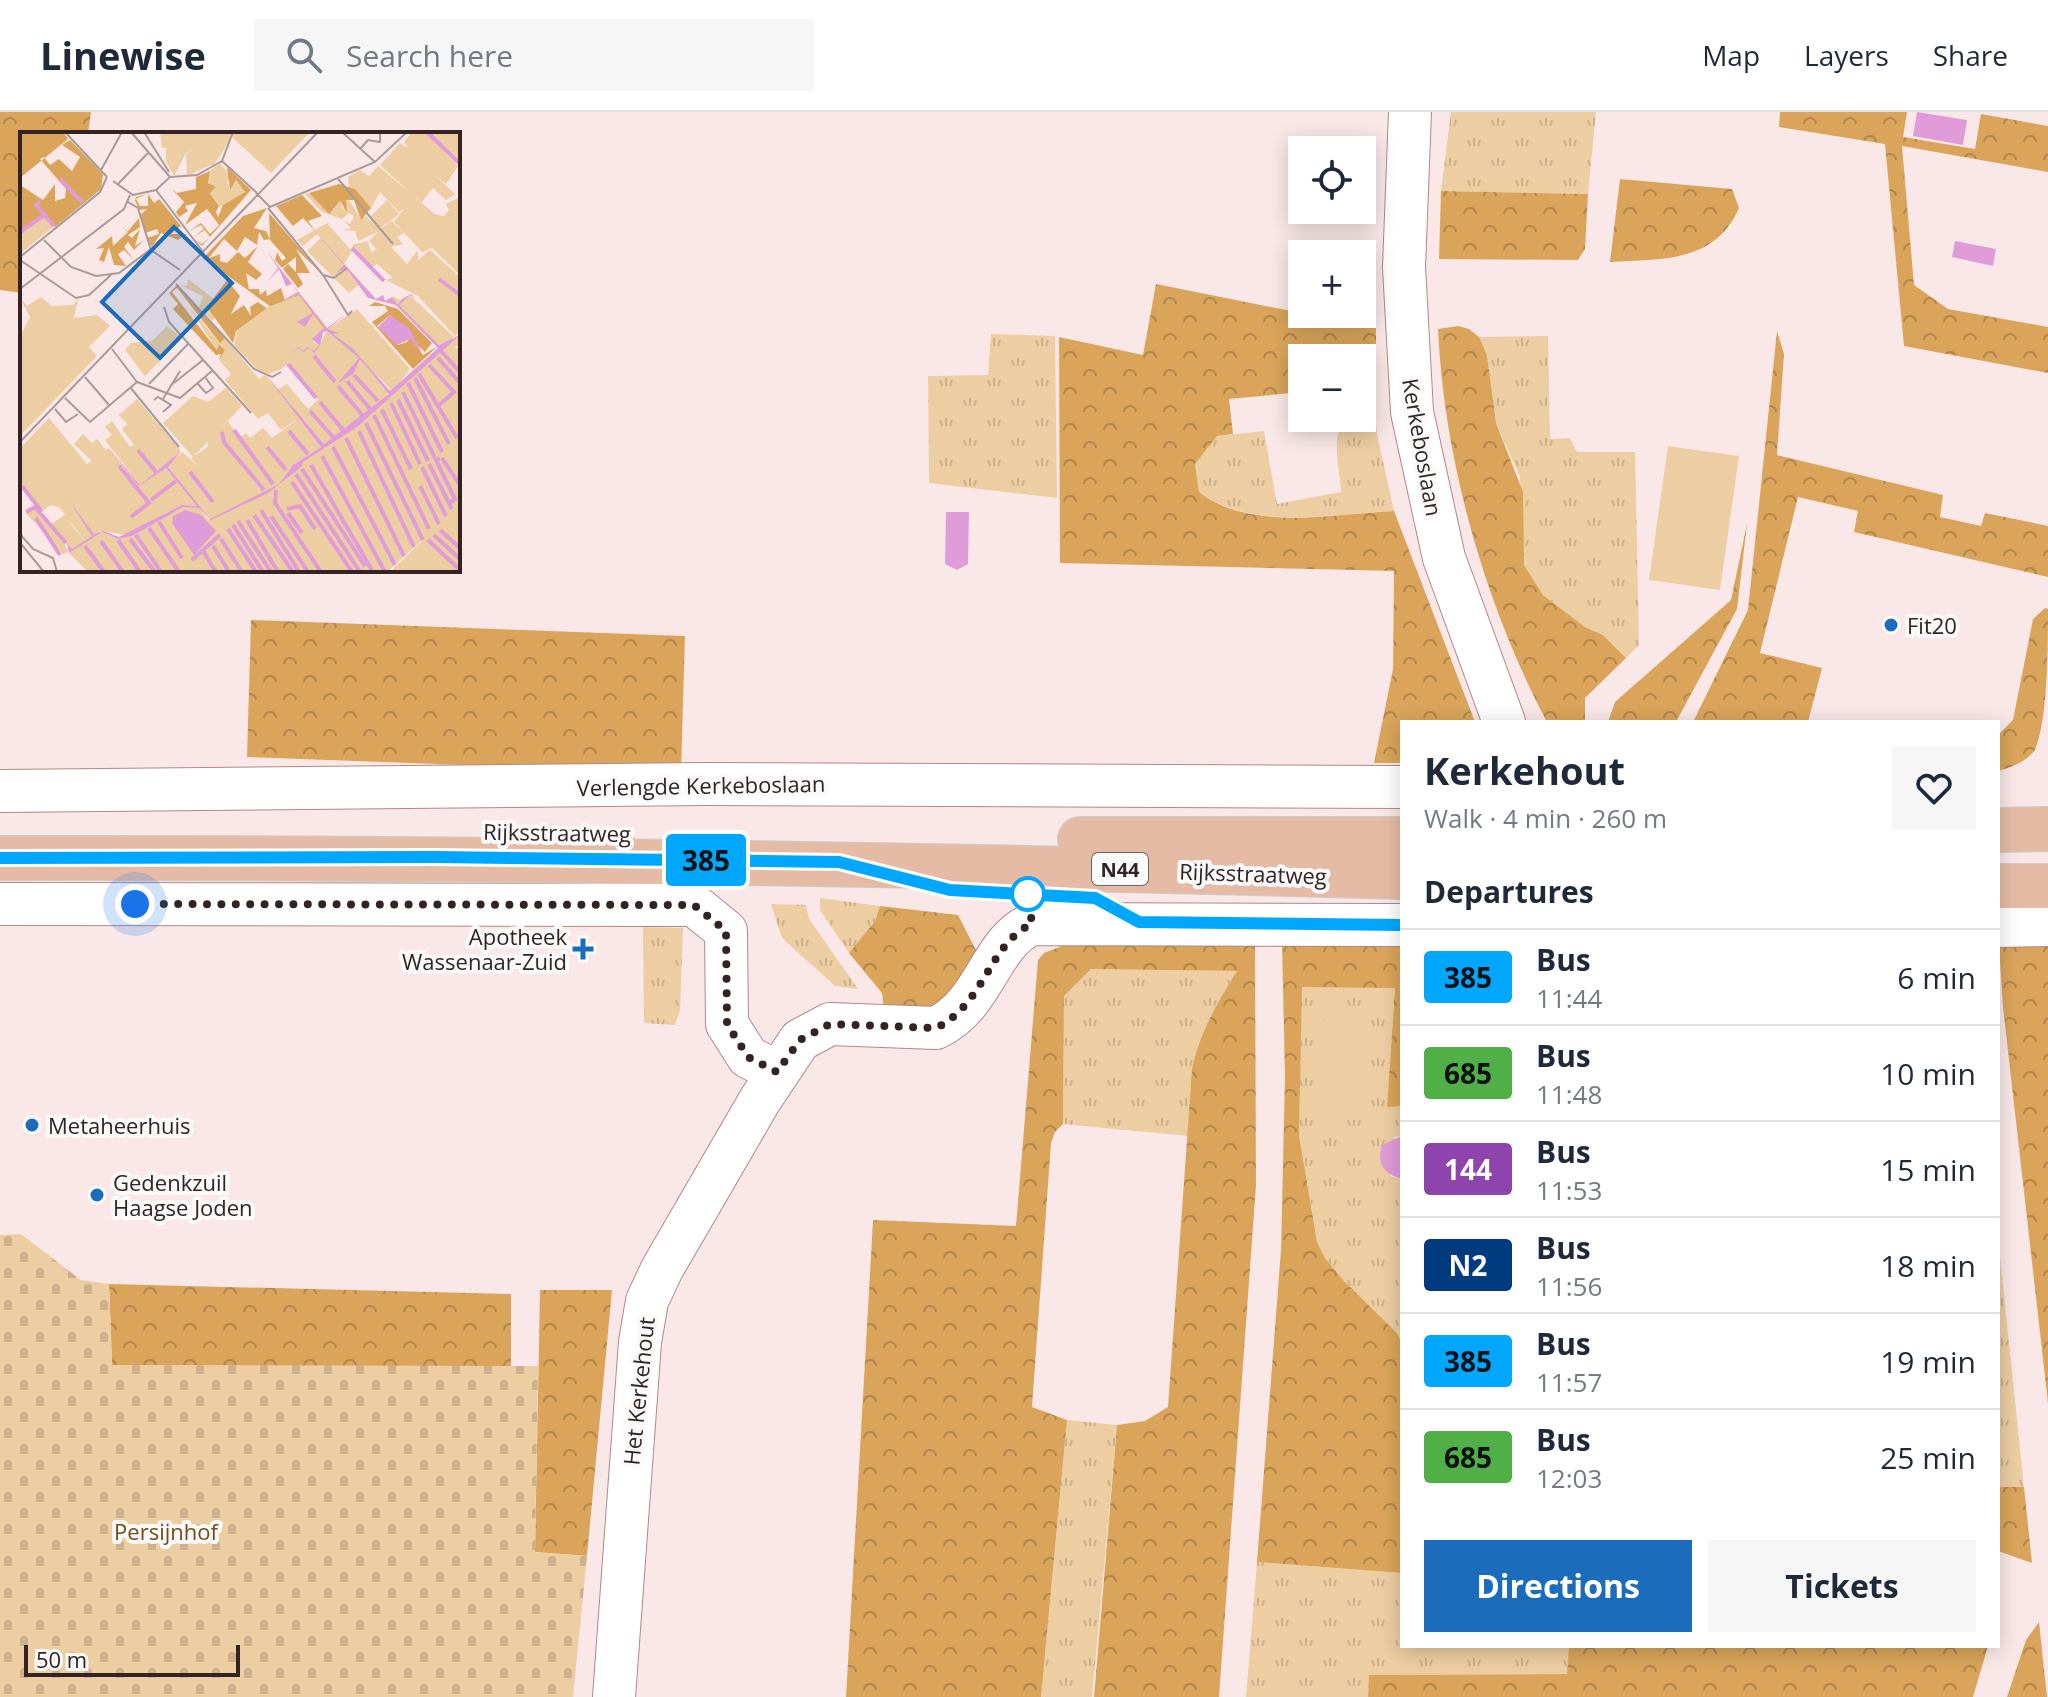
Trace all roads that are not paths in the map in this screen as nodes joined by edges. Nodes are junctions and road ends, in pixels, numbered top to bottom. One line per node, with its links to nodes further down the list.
1 (1410, 112): 2 (street, Kerkeboslaan)
2 (1503, 720)
3 (1400, 787): 4 (street, Verlengde Kerkeboslaan)
4 (0, 791)
5 (0, 829): 8 (main road, Rijksstraatweg / N44)
6 (2048, 829): 7 (main road)
7 (2000, 830)
8 (1400, 839)
9 (0, 858): 10 (main road, Rijksstraatweg / N44)
10 (1400, 877)
11 (2000, 886): 12 (main road)
12 (2048, 886)
13 (0, 904): 17 (street)
14 (1400, 925): 17 (street)
15 (2048, 925): 16 (street)
16 (2000, 926)
17 (777, 1072): 18 (street, Het Kerkehout)
18 (614, 1697)

